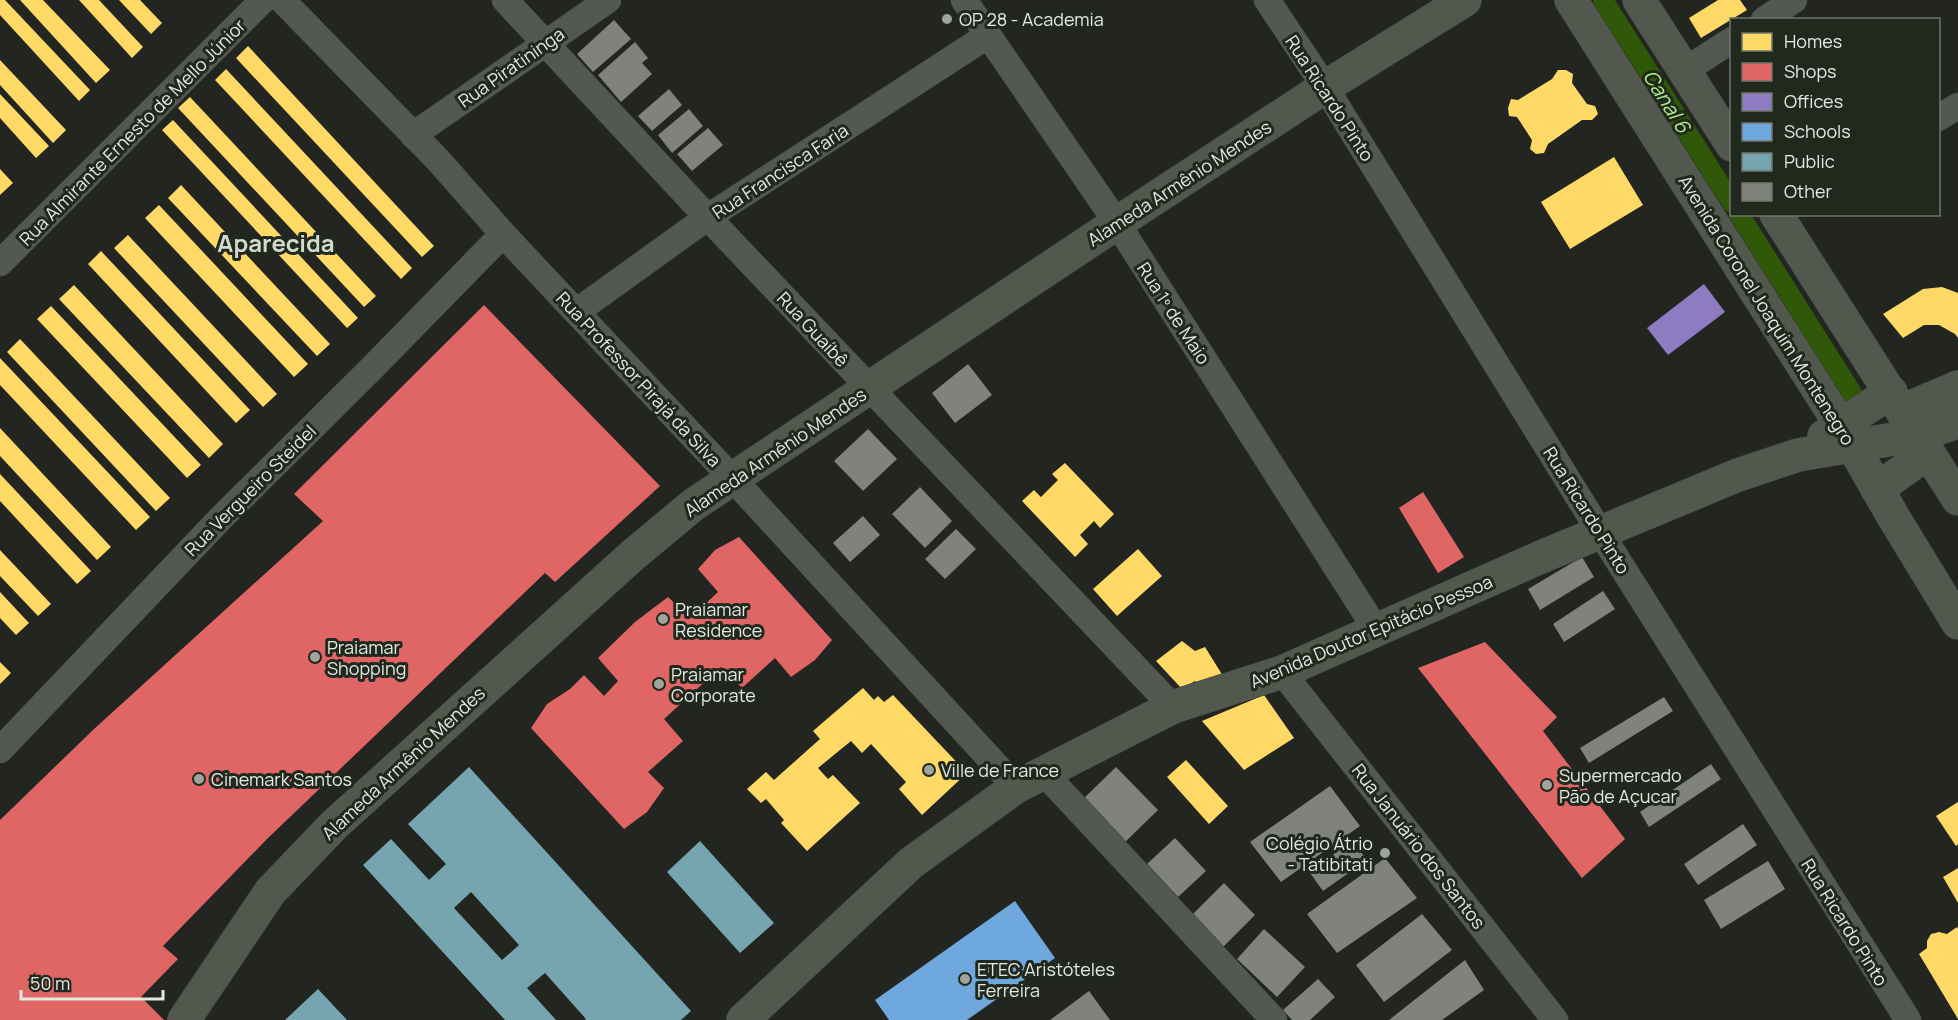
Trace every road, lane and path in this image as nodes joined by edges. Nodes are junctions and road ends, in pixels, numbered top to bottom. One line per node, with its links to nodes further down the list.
1 (263, 0): 25 (street, Rua Almirante Ernesto de Mello Júnior)
2 (282, 0): 19 (street, Rua Professor Pirajá da Silva)
3 (505, 0): 14 (street, Rua Guaíbê)
4 (608, 0): 14 (street, Rua Piratininga)
5 (964, 0): 12 (street, Rua 1º de Maio)
6 (1267, 0): 16 (street, Rua Ricardo Pinto)
7 (1465, 0): 16 (main road, Alameda Armênio Mendes)
8 (1570, 0): 31 (main road, Avenida Coronel Joaquim Montenegro)
9 (1638, 0): 15 (main road)
10 (1794, 0): 11 (street)
11 (1767, 18)
12 (987, 36): 22 (street, Rua Francisca Faria); 23 (street, Rua 1º de Maio)
13 (1730, 41): 15 (street)
14 (545, 43): 19 (street, Rua Piratininga); 22 (street, Rua Guaíbê)
15 (1684, 70): 20 (main road)
16 (1325, 87): 23 (main road, Alameda Armênio Mendes); 35 (street, Rua Ricardo Pinto)
17 (1958, 106): 18 (street)
18 (1940, 117)
19 (413, 135): 24 (street, Rua Professor Pirajá da Silva)
20 (1730, 143)
21 (1780, 216): 30 (main road)
22 (708, 217): 26 (street, Rua Francisca Faria); 28 (street, Rua Guaíbê)
23 (1117, 223): 28 (main road, Alameda Armênio Mendes); 37 (street, Rua 1º de Maio)
24 (503, 234): 26 (street, Rua Professor Pirajá da Silva); 40 (street, Rua Vergueiro Steidel)
25 (0, 263)
26 (576, 312): 32 (street, Rua Professor Pirajá da Silva)
27 (1958, 387): 30 (main road, Avenida Doutor Epitácio Pessoa)
28 (870, 388): 32 (main road, Alameda Armênio Mendes); 39 (street, Rua Guaíbê)
29 (1958, 422): 30 (main road, Avenida Doutor Epitácio Pessoa)
30 (1906, 427): 31 (main road, Avenida Doutor Epitácio Pessoa); 31 (main road); 33 (main road); 34 (main road)
31 (1846, 434): 33 (main road, Avenida Coronel Joaquim Montenegro); 35 (main road, Avenida Doutor Epitácio Pessoa)
32 (732, 478): 41 (street, Rua Professor Pirajá da Silva); 43 (main road, Alameda Armênio Mendes)
33 (1877, 489): 36 (main road, Avenida Coronel Joaquim Montenegro)
34 (1958, 500)
35 (1600, 532): 37 (main road, Avenida Doutor Epitácio Pessoa); 46 (street, Rua Ricardo Pinto)
36 (1958, 623)
37 (1377, 632): 38 (main road, Avenida Doutor Epitácio Pessoa)
38 (1282, 672): 39 (main road, Avenida Doutor Epitácio Pessoa); 45 (street, Rua Januário dos Santos)
39 (1173, 707): 41 (main road, Avenida Doutor Epitácio Pessoa)
40 (0, 750)
41 (1030, 780): 42 (main road, Avenida Doutor Epitácio Pessoa); 44 (street, Rua Professor Pirajá da Silva)
42 (753, 1017)
43 (184, 1020)
44 (1274, 1020)
45 (1555, 1020)
46 (1908, 1020)

